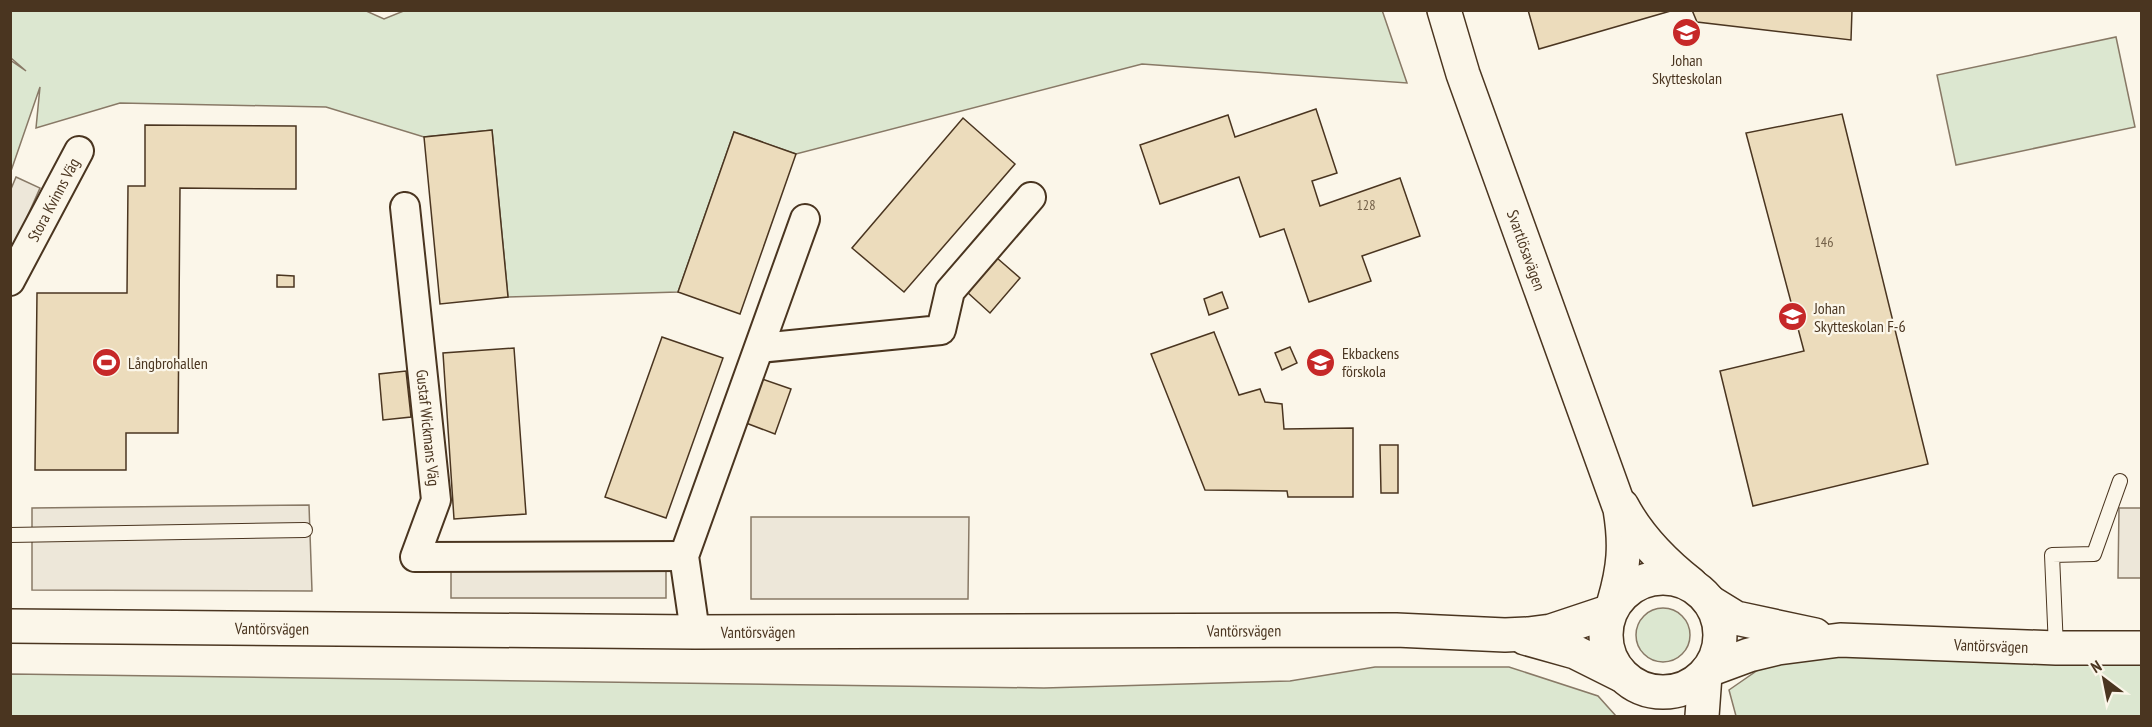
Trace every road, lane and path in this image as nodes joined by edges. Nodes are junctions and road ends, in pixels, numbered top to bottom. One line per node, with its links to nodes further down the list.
1 (1444, 10): 9 (street, Svartlösavägen)
2 (79, 151): 6 (street, Stora Kvinns Väg)
3 (1031, 197): 7 (street)
4 (405, 207): 12 (street, Gustaf Wickmans Väg)
5 (805, 219): 7 (street)
6 (10, 281)
7 (760, 348): 12 (street)
8 (2120, 481): 19 (lane)
9 (1614, 488): 13 (street, Svartlösavägen); 14 (street, Svartlösavägen)
10 (305, 530): 11 (lane)
11 (10, 535)
12 (684, 556): 16 (street)
13 (1704, 595): 14 (street); 18 (street, Vantörsvägen); 21 (street)
14 (1611, 607): 17 (street, Vantörsvägen); 22 (street)
15 (10, 626): 16 (street, Vantörsvägen)
16 (695, 632): 17 (street, Vantörsvägen)
17 (1505, 635): 22 (street, Vantörsvägen)
18 (1840, 640): 19 (street, Vantörsvägen); 21 (street, Vantörsvägen)
19 (2056, 648): 20 (street, Vantörsvägen)
20 (2142, 648)
21 (1708, 672): 22 (street); 24 (street)
22 (1629, 681): 23 (street)
23 (1672, 717)
24 (1702, 717)

